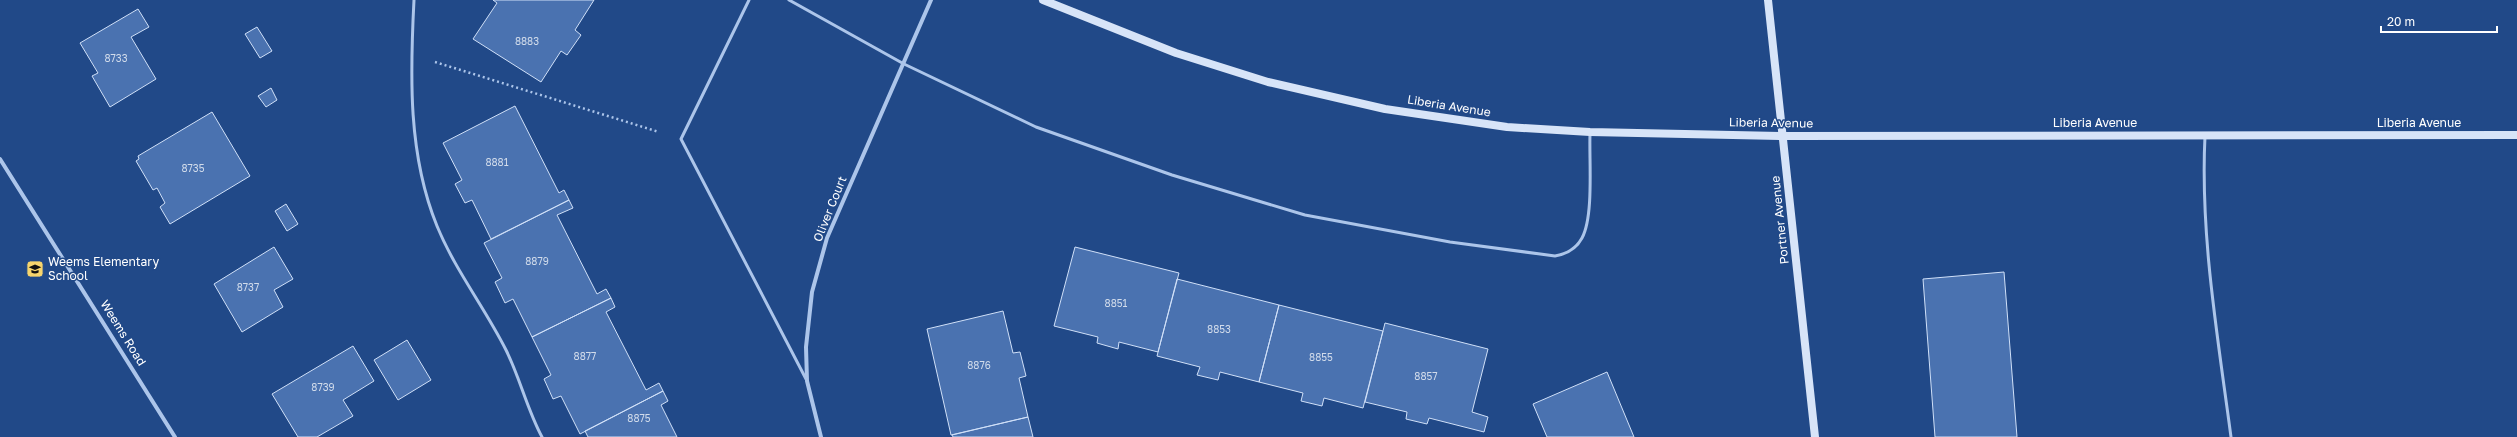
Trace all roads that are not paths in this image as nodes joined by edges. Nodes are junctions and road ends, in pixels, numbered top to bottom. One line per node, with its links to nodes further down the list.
1 (414, 0): 15 (lane)
2 (749, 0): 13 (lane)
3 (789, 0): 7 (lane)
4 (931, 0): 7 (street, Oliver Court)
5 (1043, 0): 8 (main road, Liberia Avenue)
6 (1768, 0): 11 (main road, Portner Avenue)
7 (904, 64): 8 (lane); 13 (street, Oliver Court)
8 (1590, 132): 11 (main road, Liberia Avenue)
9 (2205, 134): 10 (main road, Liberia Avenue); 11 (main road, Liberia Avenue); 18 (lane)
10 (2517, 135)
11 (1783, 136): 17 (main road, Portner Avenue)
12 (0, 159): 14 (street, Weems Road)
13 (807, 381): 16 (street, Oliver Court)
14 (175, 437)
15 (542, 437)
16 (821, 437)
17 (1815, 437)
18 (2231, 437)

